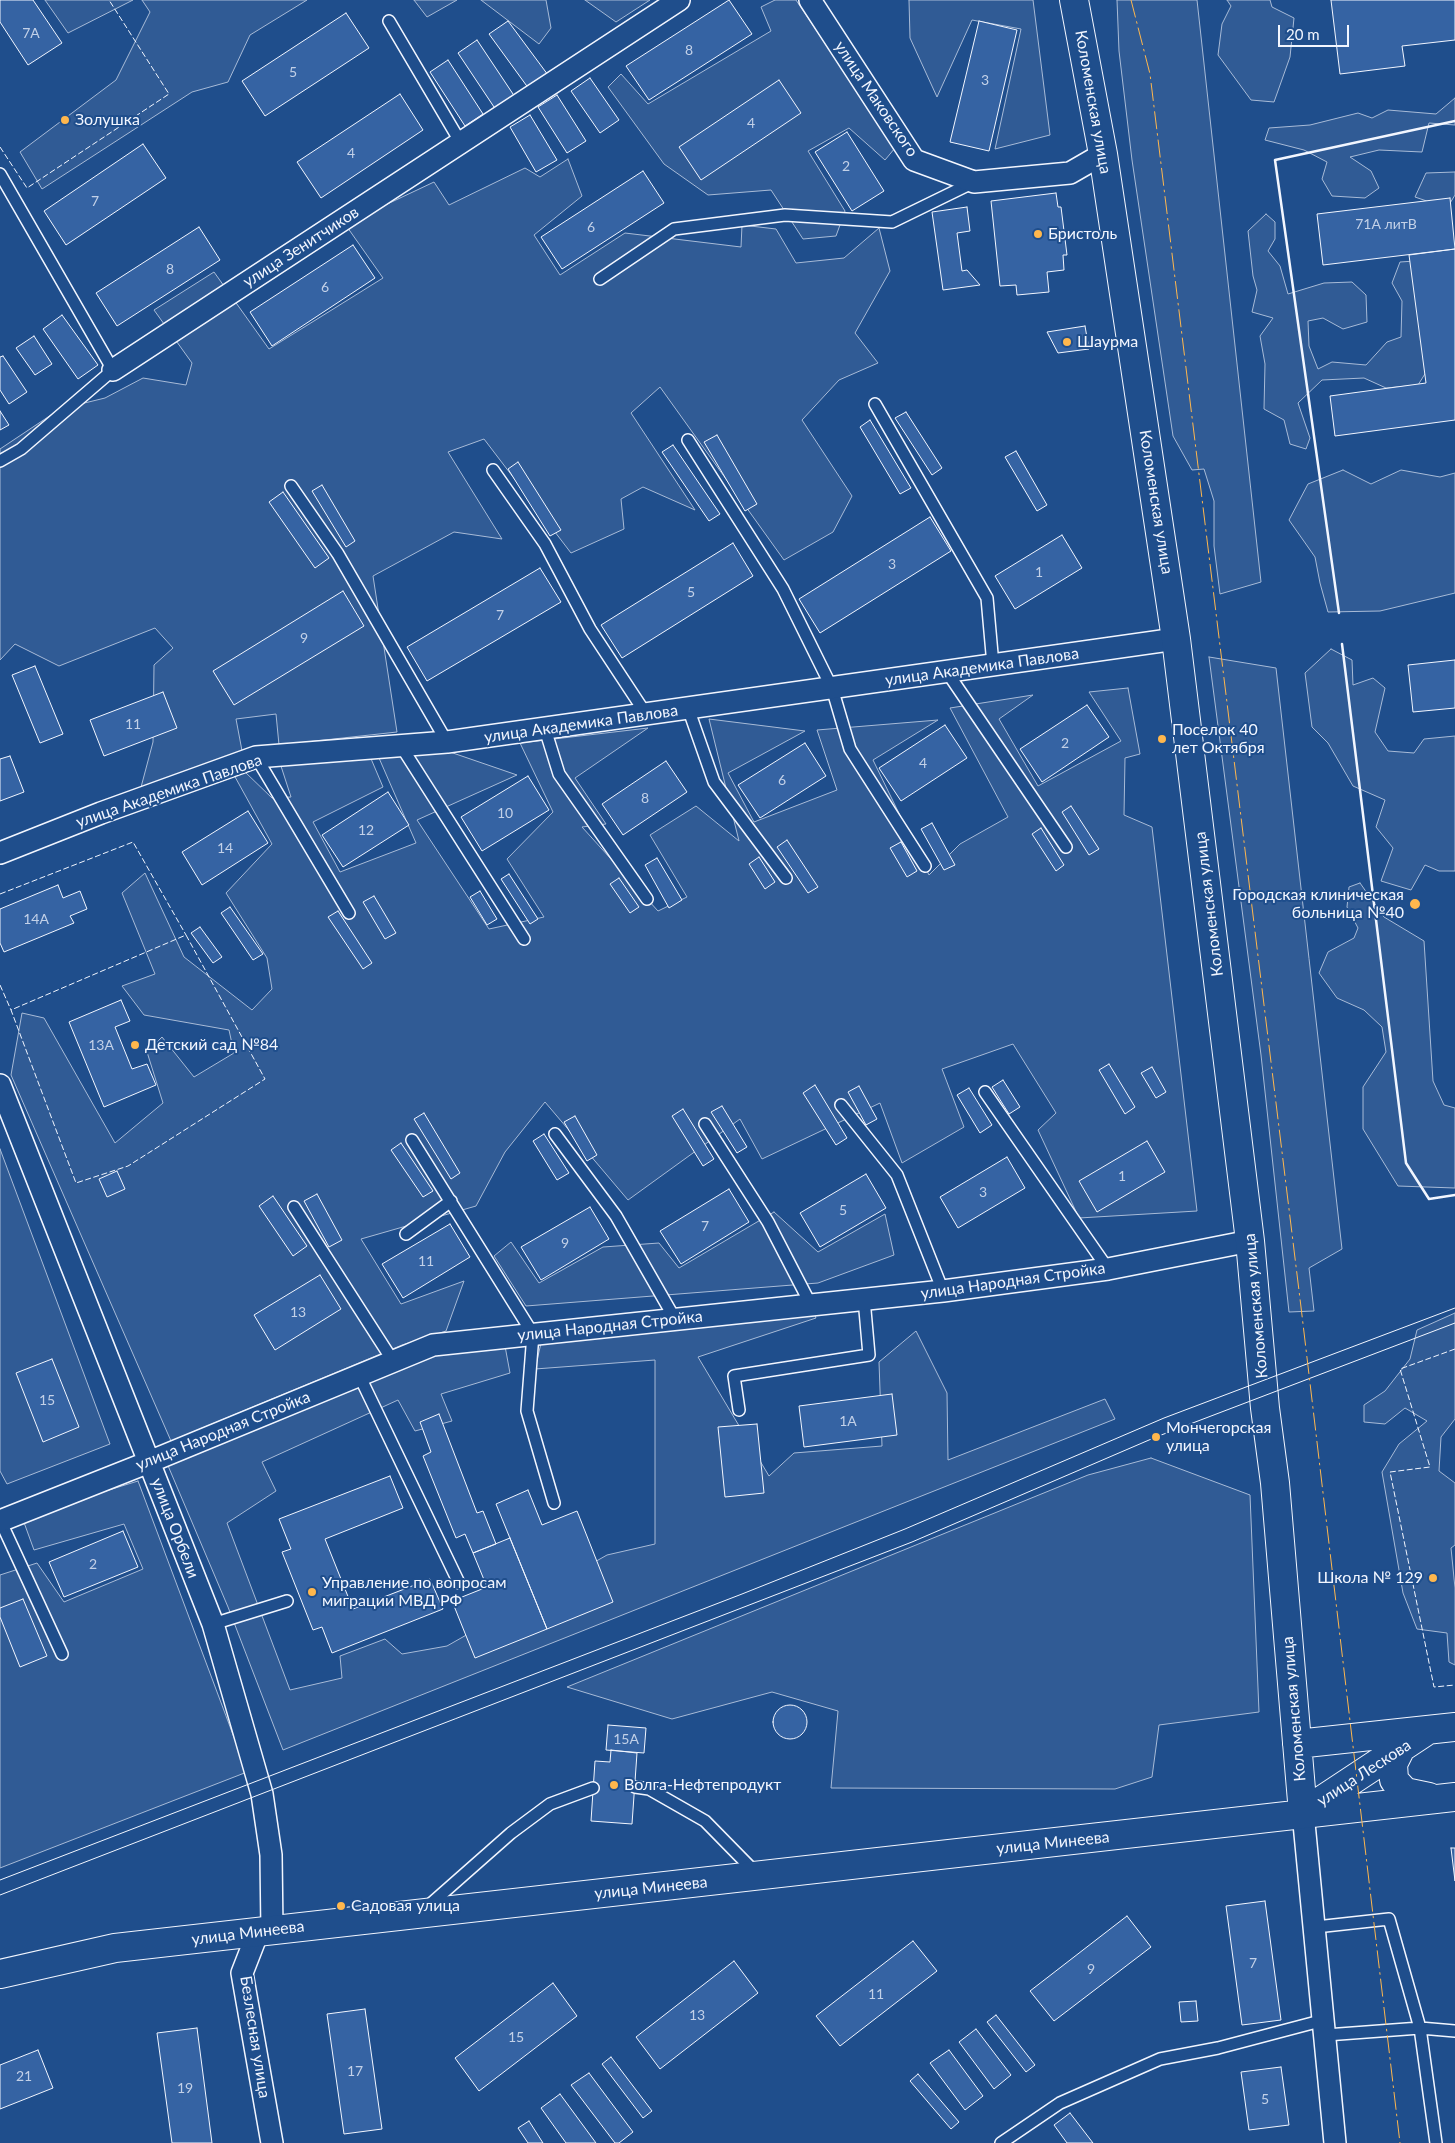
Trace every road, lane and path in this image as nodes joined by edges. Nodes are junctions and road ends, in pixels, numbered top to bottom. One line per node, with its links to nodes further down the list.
1 (679, 0): 5 (street, улица Зенитчиков)
2 (810, 0): 8 (street, улица Маковского)
3 (1074, 0): 6 (main road, Коломенская улица)
4 (389, 21): 5 (lane)
5 (461, 143): 10 (street, улица Зенитчиков)
6 (1103, 154): 8 (street, улица Маковского); 16 (main road, Коломенская улица)
7 (0, 174): 10 (lane)
8 (974, 182): 9 (lane)
9 (600, 279)
10 (113, 370): 13 (lane)
11 (875, 404): 17 (lane)
12 (688, 440): 19 (lane)
13 (0, 461)
14 (493, 470): 21 (lane)
15 (291, 486): 23 (lane)
16 (1176, 640): 17 (street, улица Академика Павлова); 42 (main road, Коломенская улица)
17 (993, 665): 18 (street, улица Академика Павлова)
18 (946, 672): 19 (street, улица Академика Павлова); 26 (lane)
19 (832, 688): 20 (street, улица Академика Павлова); 28 (lane)
20 (688, 708): 21 (street, улица Академика Павлова); 29 (lane)
21 (646, 714): 22 (street, улица Академика Павлова)
22 (545, 729): 23 (street, улица Академика Павлова); 30 (lane)
23 (447, 742): 24 (street, улица Академика Павлова)
24 (401, 746): 25 (street, улица Академика Павлова); 32 (lane)
25 (256, 757): 27 (street, улица Академика Павлова); 31 (lane)
26 (1066, 847)
27 (0, 853)
28 (925, 866)
29 (786, 878)
30 (647, 899)
31 (349, 913)
32 (524, 938)
33 (0, 1085): 52 (street, улица Орбели)
34 (985, 1092): 43 (lane)
35 (841, 1105): 44 (lane)
36 (705, 1124): 46 (lane)
37 (555, 1134): 47 (lane)
38 (412, 1140): 39 (lane)
39 (451, 1201): 41 (lane); 48 (lane)
40 (294, 1207): 49 (lane)
41 (406, 1234)
42 (1250, 1241): 43 (street, улица Народная Стройка); 61 (main road, Коломенская улица)
43 (1108, 1268): 44 (street, улица Народная Стройка)
44 (943, 1291): 45 (street, улица Народная Стройка)
45 (864, 1299): 46 (street, улица Народная Стройка); 51 (lane)
46 (810, 1305): 47 (street, улица Народная Стройка)
47 (675, 1319): 48 (street, улица Народная Стройка)
48 (533, 1334): 49 (street, улица Народная Стройка); 53 (lane)
49 (393, 1361): 50 (street, улица Народная Стройка)
50 (359, 1375): 52 (street, улица Народная Стройка); 55 (lane)
51 (739, 1410)
52 (150, 1462): 54 (street, улица Народная Стройка); 57 (street, улица Орбели)
53 (554, 1503)
54 (0, 1520): 58 (lane)
55 (459, 1583)
56 (287, 1600): 57 (lane)
57 (213, 1624): 70 (street, улица Орбели)
58 (62, 1654)
59 (1455, 1727): 60 (main road, улица Лескова)
60 (1428, 1730): 61 (main road); 62 (main road, улица Лескова)
61 (1298, 1744): 66 (main road, Коломенская улица)
62 (1401, 1748): 65 (main road); 66 (main road, улица Лескова)
63 (634, 1787): 67 (lane)
64 (593, 1788): 68 (lane)
65 (1445, 1798): 66 (main road, улица Лескова)
66 (1304, 1812): 67 (main road, улица Минеева); 69 (street)
67 (759, 1876): 68 (main road, улица Минеева)
68 (419, 1914): 70 (main road, улица Минеева)
69 (1316, 1927): 72 (street); 73 (lane)
70 (265, 1931): 71 (main road, улица Минеева); 75 (street, Безлесная улица)
71 (0, 1974)
72 (1325, 2027): 73 (lane); 76 (lane); 77 (street)
73 (1420, 2028): 74 (lane); 78 (lane)
74 (1455, 2030)
75 (272, 2143)
76 (1001, 2143)
77 (1335, 2143)
78 (1436, 2143)

